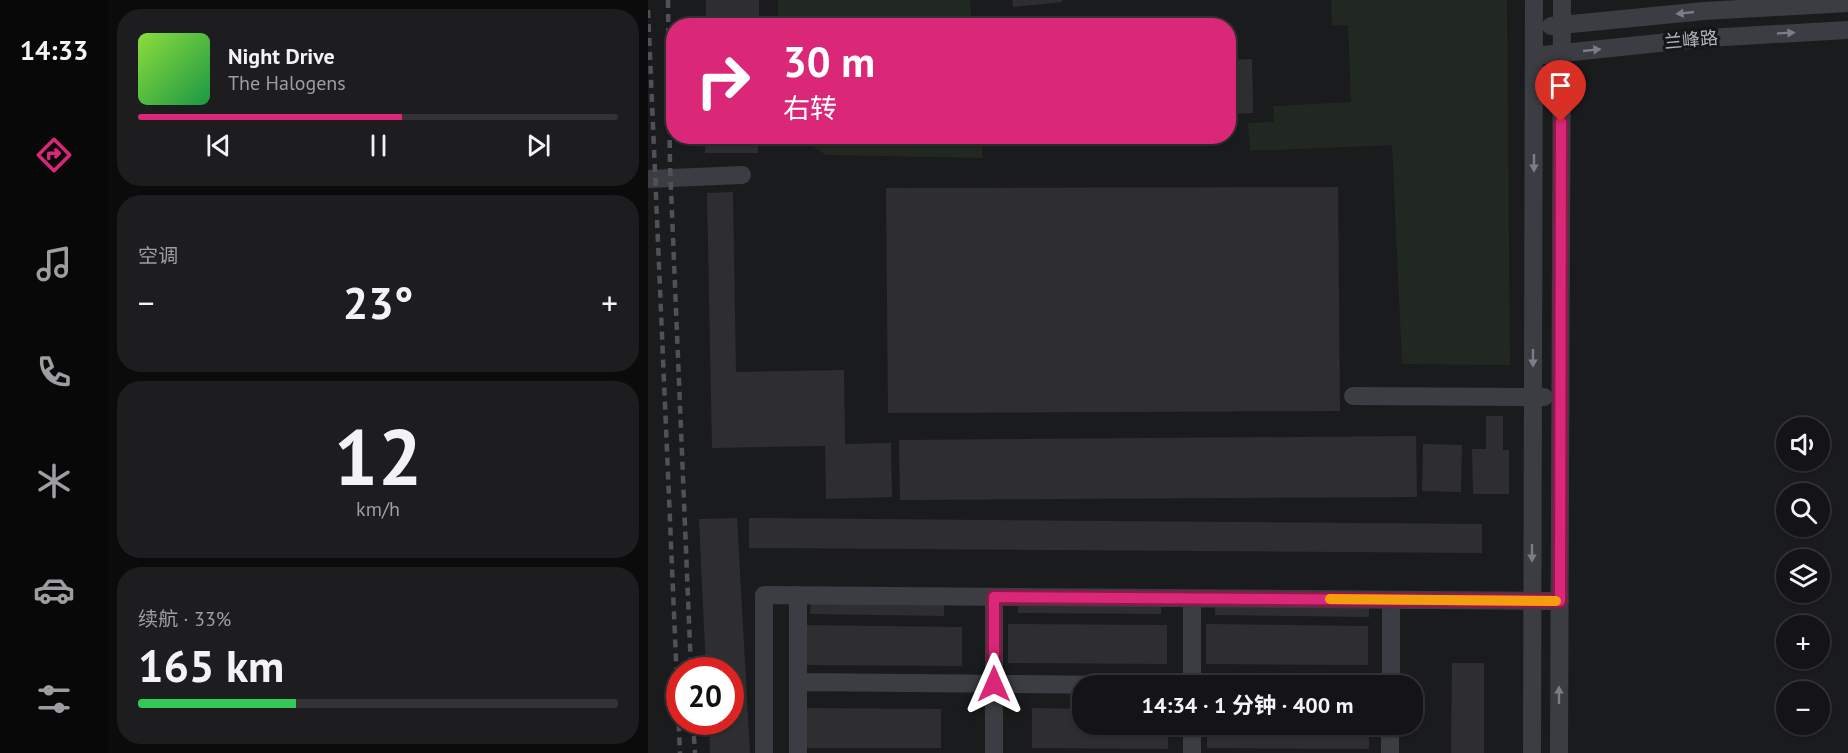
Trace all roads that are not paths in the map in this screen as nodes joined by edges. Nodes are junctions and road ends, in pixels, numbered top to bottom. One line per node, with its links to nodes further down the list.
1 (1534, 0): 5 (street)
2 (1562, 0): 4 (street)
3 (1848, 3): 4 (street, 兰峰路, one-way to 4)
4 (1562, 25): 5 (street, 兰峰路); 7 (street)
5 (1534, 28): 8 (street)
6 (1848, 30): 7 (street, 兰峰路, one-way to 6)
7 (1562, 53): 8 (street, 兰峰路); 13 (street)
8 (1534, 56): 12 (street, one-way to 12)
9 (742, 175): 10 (street)
10 (648, 179)
11 (1353, 396): 12 (street)
12 (1533, 397): 13 (street); 18 (street, one-way to 18)
13 (1560, 397): 19 (street)
14 (798, 595): 15 (street); 22 (street); 27 (street)
15 (994, 597): 16 (street); 23 (street)
16 (1192, 598): 17 (street); 20 (street)
17 (1391, 600): 18 (street); 21 (street)
18 (1532, 601): 19 (street); 32 (street)
19 (1560, 601): 33 (street, one-way to 19)
20 (1192, 675)
21 (1390, 675)
22 (798, 682): 23 (street); 28 (street)
23 (994, 684): 24 (street); 29 (street)
24 (1072, 684)
25 (1192, 735): 30 (street)
26 (1390, 735): 31 (street)
27 (764, 753)
28 (798, 753)
29 (994, 753)
30 (1192, 753)
31 (1390, 753)
32 (1532, 753)
33 (1559, 753)

